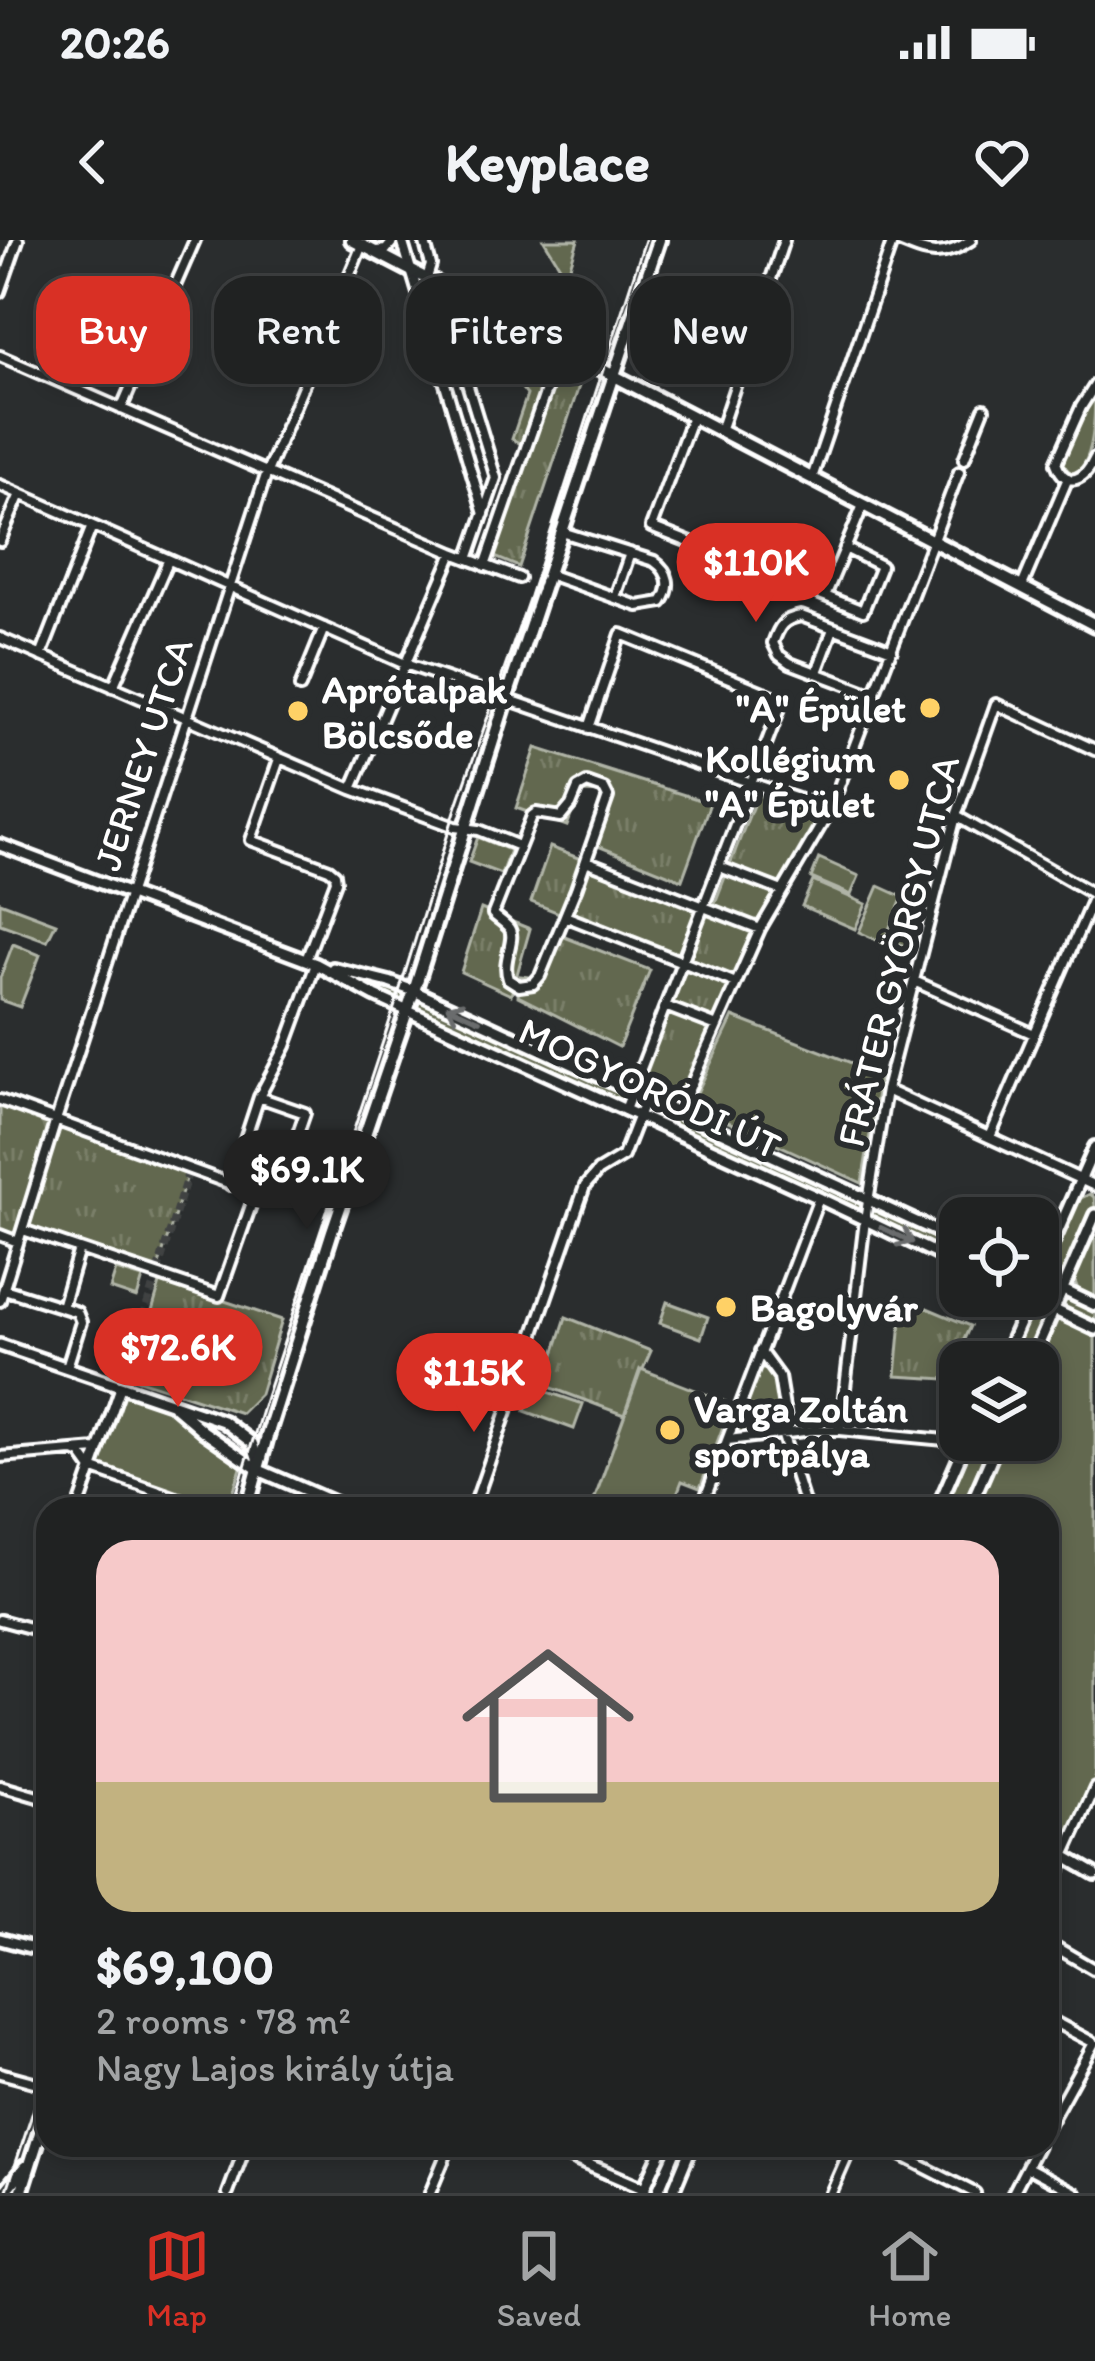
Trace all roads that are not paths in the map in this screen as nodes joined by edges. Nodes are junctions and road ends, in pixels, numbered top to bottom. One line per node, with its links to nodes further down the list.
1 (18, 240): 13 (street)
2 (195, 240): 20 (street)
3 (398, 240): 9 (street); 10 (street)
4 (424, 240): 12 (street)
5 (659, 240): 16 (main road)
6 (784, 240): 23 (street)
7 (893, 240): 8 (street); 30 (street)
8 (971, 240)
9 (362, 245): 10 (main road); 27 (street, JERNEY UTCA)
10 (411, 271): 11 (main road); 35 (street)
11 (420, 276)
12 (427, 276)
13 (0, 292)
14 (0, 356): 20 (street)
15 (606, 370): 16 (main road)
16 (616, 375): 22 (main road); 37 (main road)
17 (467, 384): 29 (street)
18 (548, 384): 26 (street)
19 (1095, 386): 31 (street)
20 (121, 409): 27 (street)
21 (984, 409): 25 (street)
22 (692, 417): 23 (main road); 50 (street)
23 (720, 431): 30 (main road)
24 (1095, 458): 31 (street)
25 (964, 459)
26 (518, 471): 29 (street); 45 (street)
27 (267, 472): 41 (street); 49 (street, JERNEY UTCA)
28 (957, 476): 38 (street)
29 (496, 478): 35 (street)
30 (812, 478): 34 (main road)
31 (1073, 479): 48 (street)
32 (0, 485): 33 (street)
33 (20, 494): 36 (street); 39 (street)
34 (863, 505): 38 (main road); 40 (street)
35 (484, 514): 43 (street)
36 (92, 526): 44 (street); 57 (street)
37 (562, 532): 42 (street); 46 (main road)
38 (932, 539): 48 (main road); 56 (street)
39 (0, 541)
40 (845, 548): 50 (street); 50 (street)
41 (453, 553): 43 (street); 58 (street)
42 (630, 553): 51 (street); 51 (street)
43 (468, 559): 45 (street)
44 (168, 561): 49 (street); 60 (street)
45 (485, 566): 47 (street)
46 (548, 574): 51 (street); 63 (main road)
47 (519, 578)
48 (1022, 586): 52 (main road)
49 (228, 588): 53 (street); 64 (street, JERNEY UTCA)
50 (825, 596)
51 (615, 598)
52 (1095, 625)
53 (324, 628): 58 (street); 61 (street)
54 (833, 629): 56 (street); 59 (street); 59 (street)
55 (0, 638): 57 (street)
56 (892, 650): 62 (street)
57 (41, 656): 60 (street)
58 (405, 664): 63 (street); 69 (street)
59 (817, 673): 62 (street)
60 (113, 687): 64 (street)
61 (300, 687)
62 (874, 695): 70 (street)
63 (506, 700): 65 (street); 72 (main road)
64 (187, 718): 67 (street); 78 (street, JERNEY UTCA)
65 (589, 728): 68 (street); 68 (street)
66 (1095, 750): 71 (street, FRÁTER GYÖRGY UTCA)
67 (279, 759): 69 (street); 83 (street)
68 (752, 784): 70 (street); 76 (street)
69 (352, 789): 72 (street)
70 (830, 810): 77 (street)
71 (956, 816): 79 (street); 85 (street, FRÁTER GYÖRGY UTCA)
72 (466, 828): 74 (street); 87 (main road)
73 (0, 845): 78 (street, MOGYORÓDI ÚT)
74 (519, 846): 75 (street); 81 (street)
75 (586, 860): 80 (street); 81 (street)
76 (720, 867): 77 (street); 80 (street)
77 (782, 891): 82 (street)
78 (130, 894): 83 (street, MOGYORÓDI ÚT); 100 (street, JERNEY UTCA)
79 (1095, 894): 91 (street)
80 (704, 907): 82 (street); 84 (street)
81 (565, 916): 84 (street)
82 (760, 929): 86 (street)
83 (311, 962): 87 (street, MOGYORÓDI ÚT); 89 (street, MOGYORÓDI ÚT); 95 (street)
84 (682, 962): 86 (street); 88 (street)
85 (914, 981): 91 (street); 93 (street, FRÁTER GYÖRGY UTCA)
86 (736, 983): 90 (street)
87 (414, 991): 89 (main road); 92 (street, MOGYORÓDI ÚT, one-way to 87)
88 (665, 1006): 90 (street); 92 (street)
89 (407, 1010): 97 (street, MOGYORÓDI ÚT); 144 (main road)
90 (717, 1026): 98 (street)
91 (1034, 1034): 101 (street)
92 (632, 1090): 94 (street, MOGYORÓDI ÚT); 97 (street)
93 (886, 1090): 101 (street); 108 (street, FRÁTER GYÖRGY UTCA)
94 (646, 1096): 98 (street, MOGYORÓDI ÚT); 99 (street)
95 (260, 1097): 104 (street); 106 (street)
96 (0, 1100): 100 (street)
97 (625, 1110): 99 (street, MOGYORÓDI ÚT)
98 (680, 1112): 108 (street, MOGYORÓDI ÚT)
99 (638, 1117): 107 (street, MOGYORÓDI ÚT); 149 (street)
100 (56, 1120): 104 (street); 112 (street, JERNEY UTCA)
101 (990, 1137): 103 (street)
102 (1095, 1147): 103 (street)
103 (1081, 1179): 105 (street); 111 (street)
104 (230, 1185): 106 (street)
105 (1095, 1186)
106 (255, 1194): 116 (street)
107 (819, 1198): 110 (street, MOGYORÓDI ÚT); 128 (street)
108 (868, 1199): 110 (street, FRÁTER GYÖRGY UTCA); 113 (street, MOGYORÓDI ÚT)
109 (1095, 1215): 120 (street)
110 (865, 1220): 117 (street, MOGYORÓDI ÚT, one-way to 117); 133 (street, FRÁTER GYÖRGY UTCA)
111 (1059, 1229)
112 (23, 1230): 115 (street, JERNEY UTCA); 116 (street)
113 (939, 1232)
114 (0, 1235): 115 (street)
115 (18, 1242): 118 (street, JERNEY UTCA)
116 (79, 1249): 124 (street)
117 (939, 1255)
118 (4, 1288): 122 (street, JERNEY UTCA); 124 (street)
119 (1059, 1288): 120 (street)
120 (1062, 1290): 121 (street); 123 (street)
121 (1059, 1297)
122 (0, 1301)
123 (1095, 1305)
124 (62, 1307): 129 (street)
125 (1059, 1313): 126 (street)
126 (1095, 1329)
127 (0, 1346): 129 (street)
128 (760, 1351): 135 (street); 137 (street)
129 (67, 1367): 130 (street)
130 (122, 1386): 131 (street); 138 (street)
131 (166, 1400): 132 (street); 134 (street)
132 (208, 1415): 134 (street); 144 (street)
133 (840, 1430): 135 (street); 136 (street)
134 (202, 1431): 144 (street)
135 (785, 1432): 137 (street); 151 (street)
136 (939, 1439)
137 (727, 1440): 150 (street)
138 (97, 1448): 139 (street); 143 (street)
139 (74, 1450): 140 (street); 143 (street)
140 (0, 1457)
141 (958, 1461): 152 (street)
142 (990, 1461): 153 (street)
143 (91, 1468): 145 (street); 146 (street)
144 (259, 1469): 147 (main road); 148 (street)
145 (82, 1497)
146 (174, 1497)
147 (251, 1497)
148 (322, 1497)
149 (477, 1497)
150 (706, 1497)
151 (803, 1497)
152 (943, 1497)
153 (974, 1497)
154 (0, 1620): 155 (street)
155 (36, 1630)
156 (0, 1786): 158 (street)
157 (1095, 1788): 160 (street)
158 (36, 1796)
159 (1059, 1853): 160 (street)
160 (1064, 1856): 161 (street); 162 (street)
161 (1059, 1872)
162 (1095, 1874)
163 (0, 1939): 164 (street)
164 (36, 1949)
165 (1059, 1949): 166 (street)
166 (1095, 1970)
167 (1059, 2024): 168 (street)
168 (1094, 2043): 171 (street)
169 (0, 2073): 170 (street)
170 (36, 2083)
171 (1059, 2098)
172 (36, 2144): 181 (main road)
173 (242, 2157): 186 (street)
174 (445, 2157): 187 (street)
175 (569, 2157): 183 (street)
176 (660, 2157): 183 (street)
177 (687, 2157): 188 (street)
178 (847, 2157): 189 (street)
179 (904, 2157): 190 (street)
180 (1032, 2157): 182 (street)
181 (31, 2159): 184 (main road); 185 (main road)
182 (1027, 2167): 191 (street); 192 (street)
183 (647, 2192)
184 (4, 2193)
185 (21, 2193)
186 (228, 2193)
187 (430, 2193)
188 (672, 2193)
189 (831, 2193)
190 (975, 2193)
191 (1013, 2193)
192 (1076, 2193)

